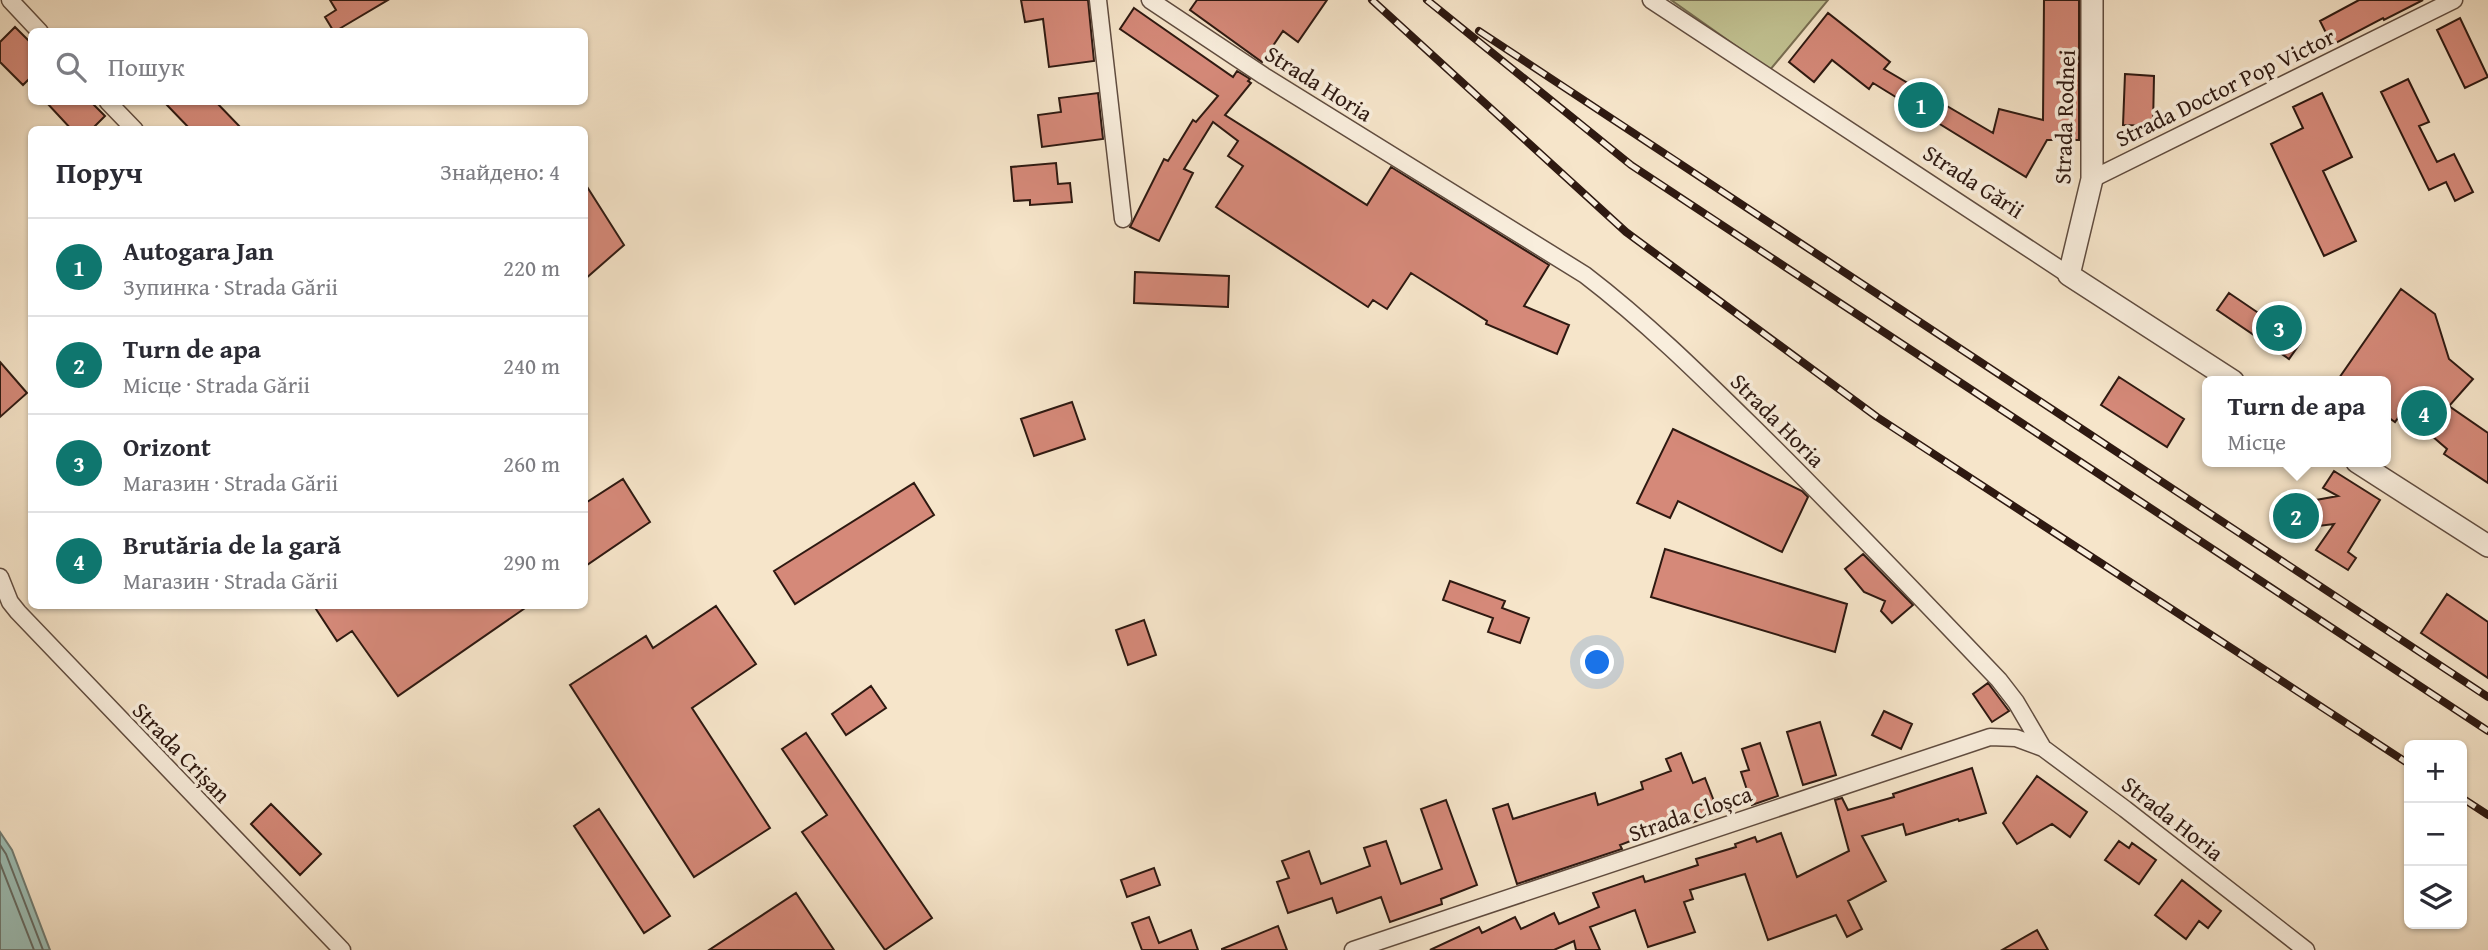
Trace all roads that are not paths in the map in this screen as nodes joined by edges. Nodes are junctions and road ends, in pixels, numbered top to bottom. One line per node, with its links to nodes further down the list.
1 (9, 0): 7 (street)
2 (1098, 0): 11 (street)
3 (1150, 0): 17 (street, Strada Horia)
4 (1651, 0): 12 (street, Strada Gării)
5 (2092, 0): 10 (street, Strada Rodnei)
6 (2454, 0): 10 (street, Strada Doctor Pop Victor)
7 (36, 28)
8 (111, 105): 9 (street)
9 (131, 126)
10 (2092, 178): 12 (street, Strada Rodnei)
11 (1123, 219)
12 (2069, 275): 13 (street, Strada Gării)
13 (2225, 376)
14 (2365, 467): 15 (street)
15 (2488, 546)
16 (0, 578): 18 (street, Strada Crișan)
17 (2043, 748): 19 (street, Strada Cloșca); 20 (street, Strada Horia)
18 (342, 950)
19 (1353, 950)
20 (2306, 950)

